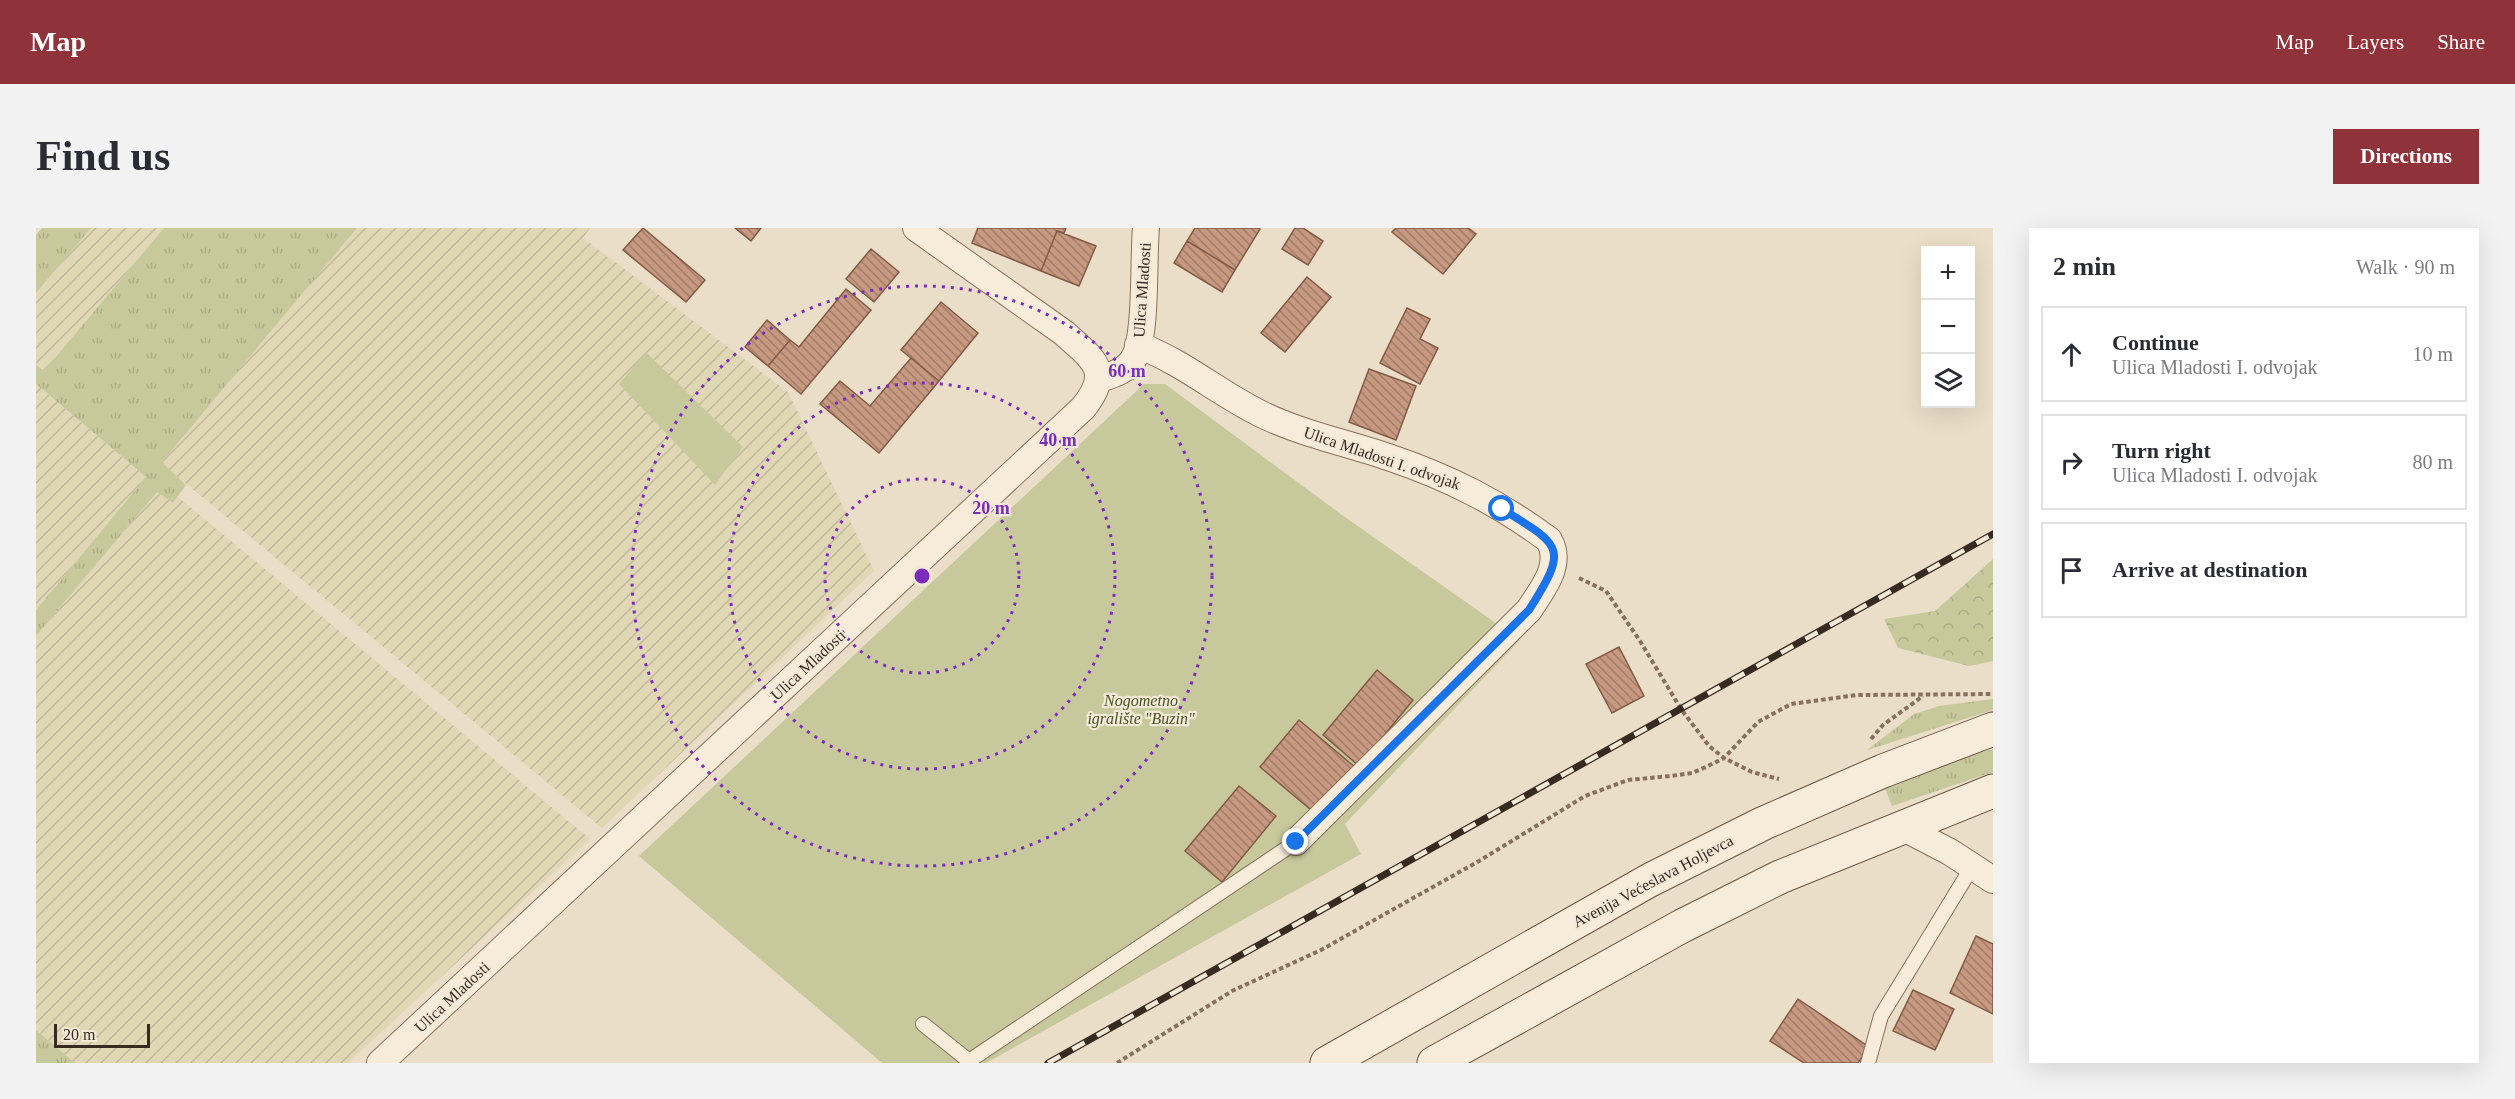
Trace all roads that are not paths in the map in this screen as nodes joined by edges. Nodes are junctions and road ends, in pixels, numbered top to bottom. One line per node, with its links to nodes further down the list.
1 (916, 228): 4 (street)
2 (1146, 228): 3 (street, Ulica Mladosti)
3 (1138, 345): 4 (street, Ulica Mladosti); 8 (street, Ulica Mladosti I. odvojak)
4 (1099, 379): 11 (street, Ulica Mladosti)
5 (1993, 729): 12 (main road, Avenija Većeslava Holjevca)
6 (1993, 791): 7 (main road)
7 (1902, 827): 9 (street); 13 (main road)
8 (1296, 842): 10 (lane)
9 (1983, 873): 14 (lane)
10 (923, 1024)
11 (380, 1063)
12 (1327, 1063)
13 (1434, 1063)
14 (1868, 1063)

